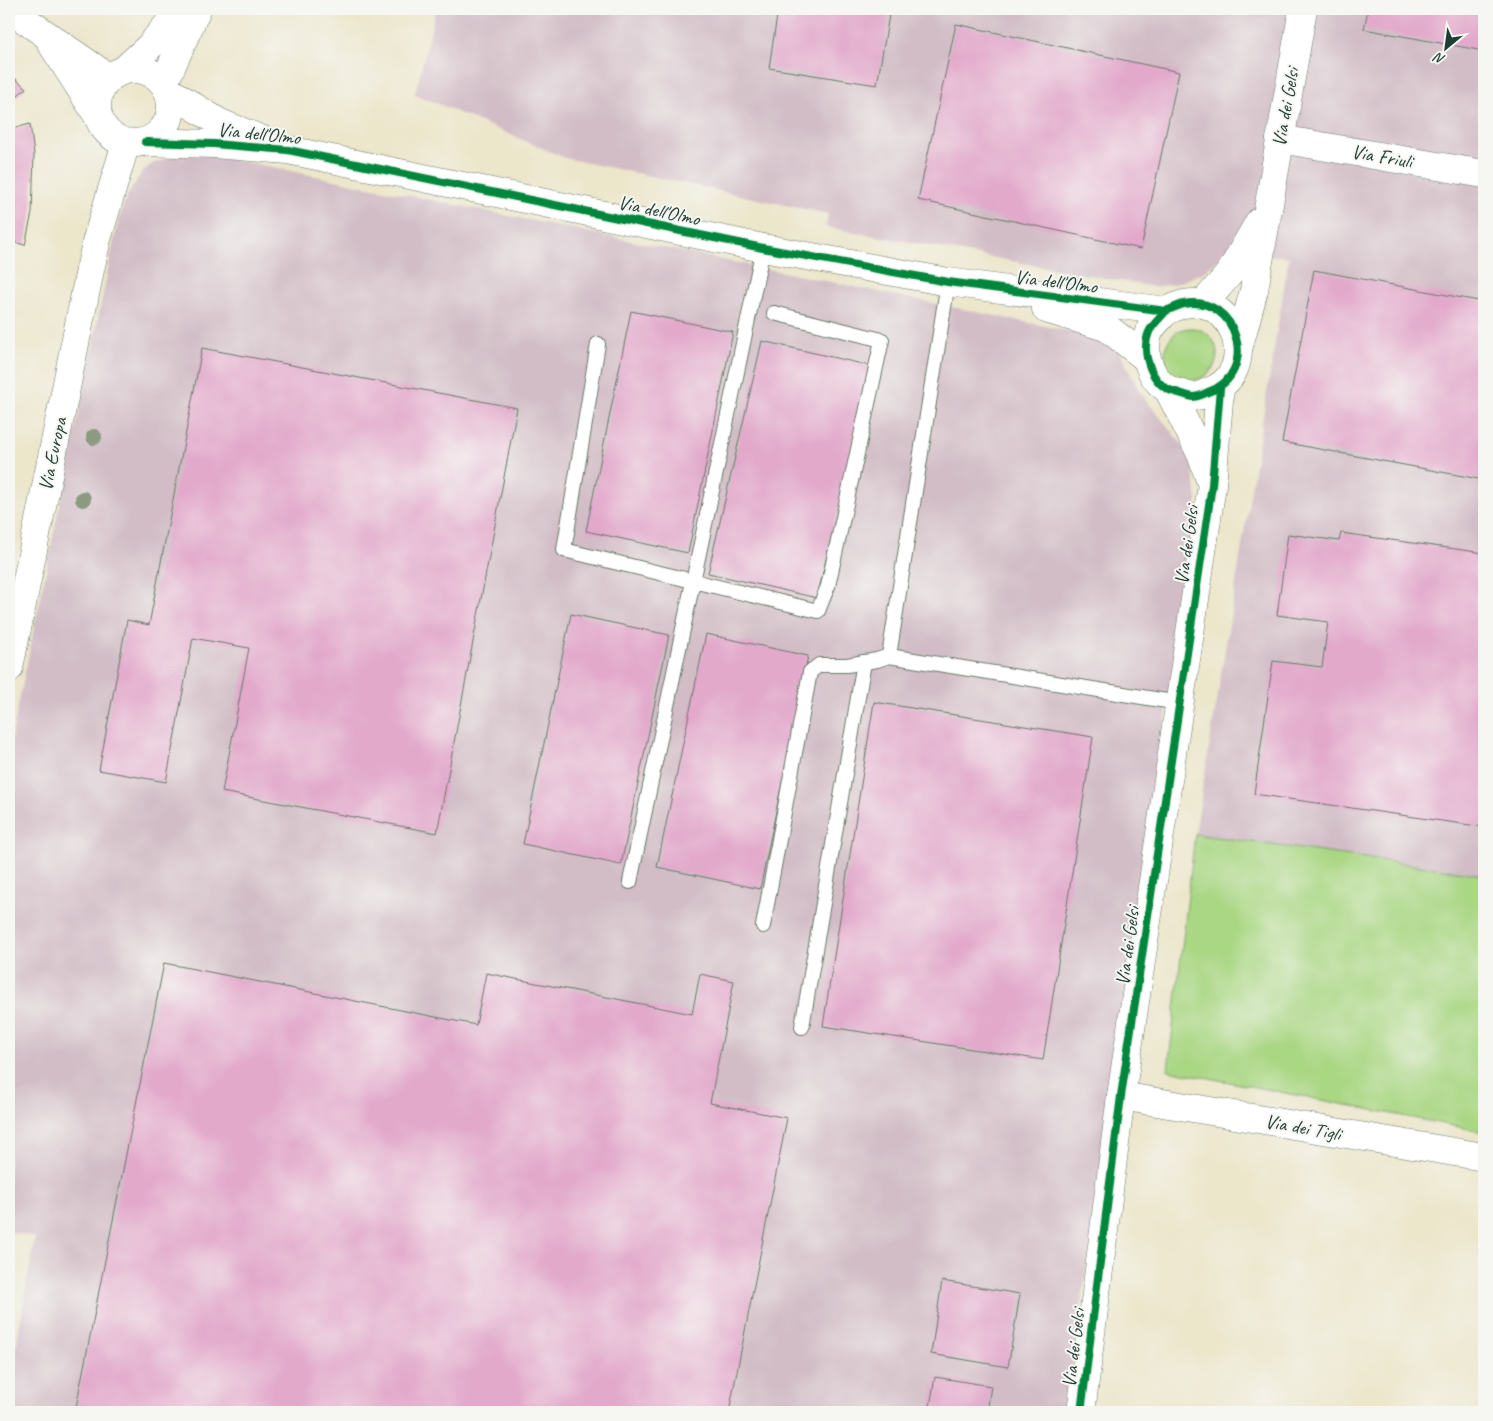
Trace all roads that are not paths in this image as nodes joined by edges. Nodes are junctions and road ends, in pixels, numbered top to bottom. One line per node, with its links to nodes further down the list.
1 (9, 9): 5 (street)
2 (181, 9): 6 (street)
3 (197, 9): 7 (street)
4 (1303, 9): 9 (street, Via dei Gelsi)
5 (44, 32): 6 (street); 8 (street)
6 (117, 74): 7 (street); 8 (street)
7 (166, 87): 8 (street); 10 (street, Via dell'Olmo)
8 (119, 133): 10 (street, Via dell'Olmo); 28 (street, Via Europa)
9 (1280, 138): 11 (street, Via Friuli); 12 (street, Via dei Gelsi)
10 (288, 150): 13 (street, Via dell'Olmo)
11 (1484, 174)
12 (1268, 206): 16 (street); 20 (street, Via dei Gelsi)
13 (763, 248): 14 (street, Via dell'Olmo); 25 (lane)
14 (948, 282): 15 (street, Via dell'Olmo); 26 (lane)
15 (980, 288): 17 (street, Via dell'Olmo); 21 (street, Via dell'Olmo)
16 (1203, 304): 17 (street); 20 (street)
17 (1166, 311): 21 (street)
18 (774, 313): 25 (lane)
19 (598, 344): 25 (lane)
20 (1239, 346): 22 (street)
21 (1146, 358): 23 (street)
22 (1220, 388): 23 (street); 24 (street, Via dei Gelsi)
23 (1169, 390): 24 (street)
24 (1212, 485): 29 (street, Via dei Gelsi)
25 (694, 581): 30 (lane)
26 (890, 656): 27 (lane); 29 (lane)
27 (864, 662): 31 (lane); 32 (lane)
28 (9, 668)
29 (1179, 703): 33 (street, Via dei Gelsi)
30 (630, 882)
31 (763, 926)
32 (802, 1027)
33 (1122, 1096): 34 (street, Via dei Tigli); 35 (street, Via dei Gelsi)
34 (1484, 1157)
35 (1081, 1412)

